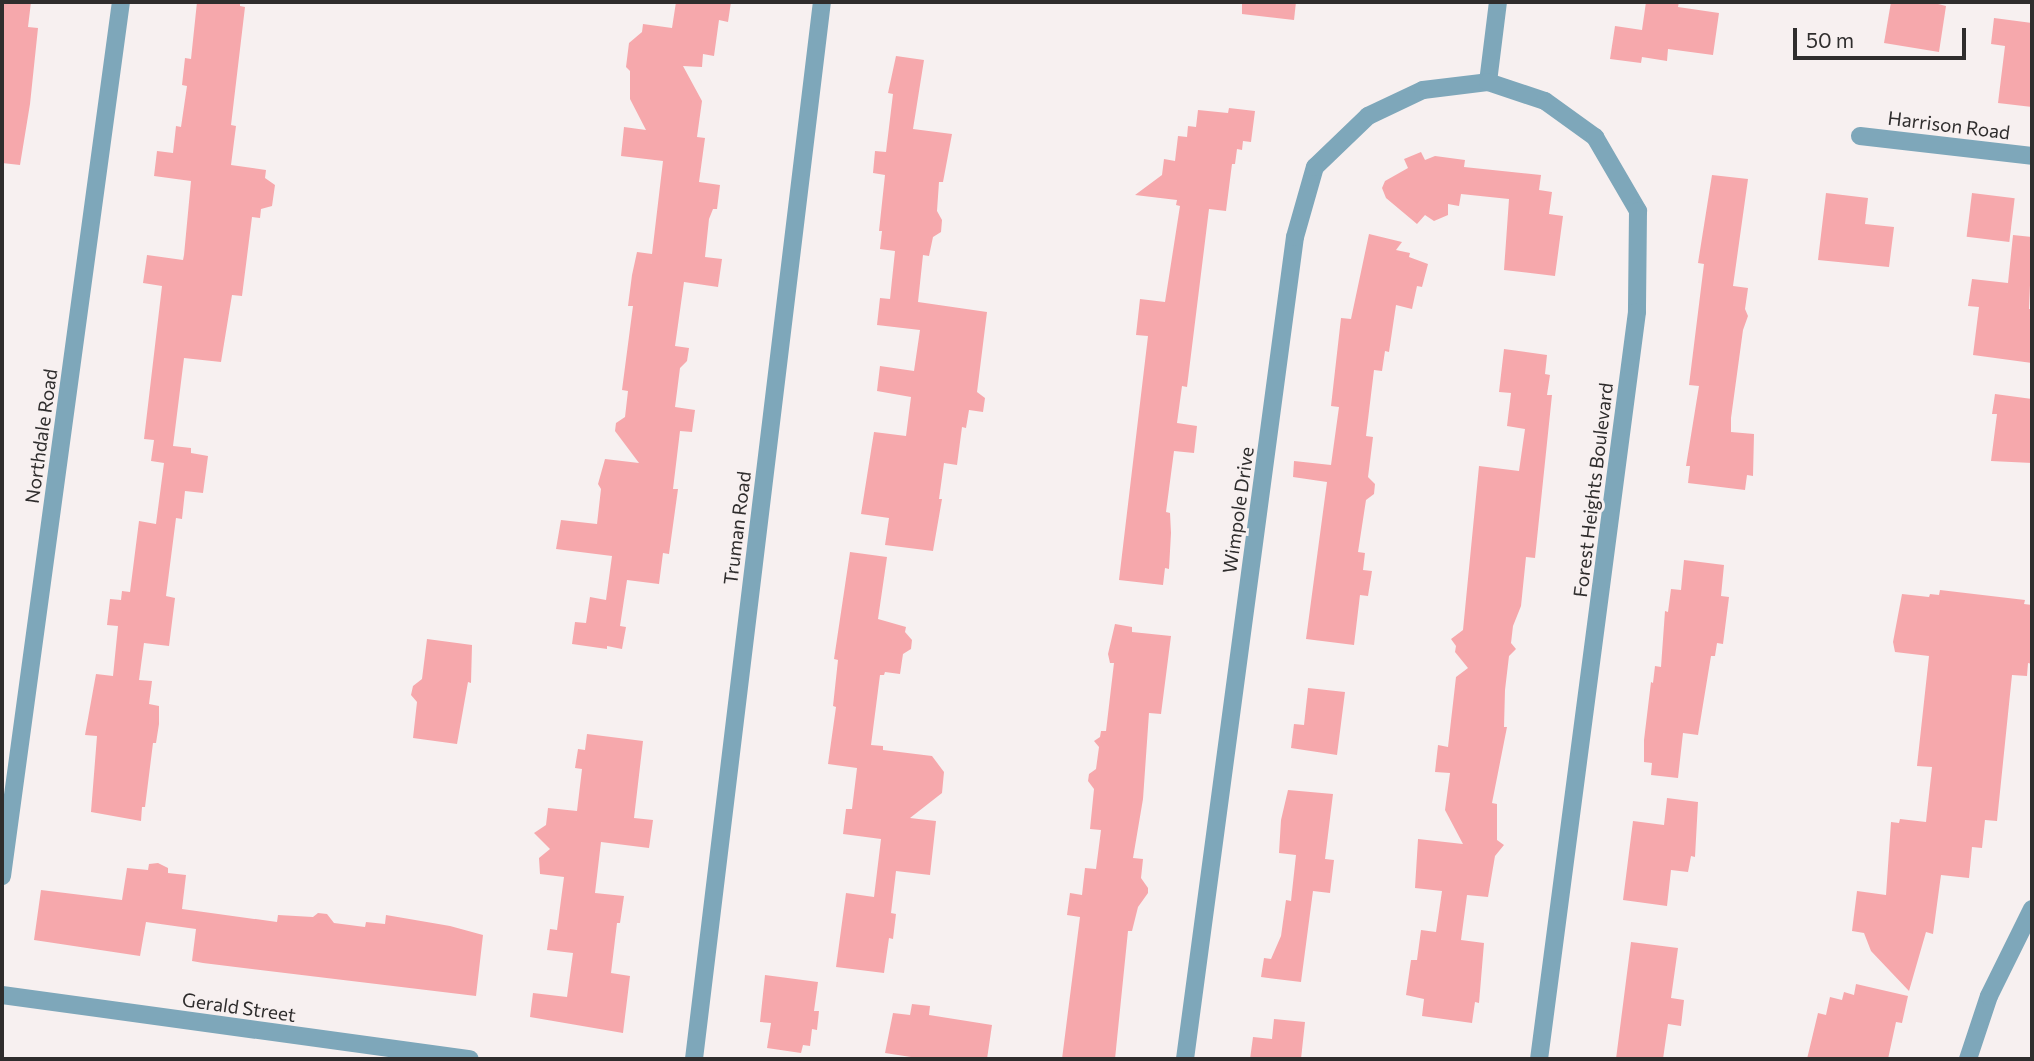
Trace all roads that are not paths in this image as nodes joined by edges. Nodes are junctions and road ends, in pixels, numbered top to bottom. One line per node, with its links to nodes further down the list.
1 (121, 2): 7 (street, Northdale Road)
2 (822, 2): 11 (street, Truman Road)
3 (1498, 2): 4 (street)
4 (1489, 82): 12 (street, Wimpole Drive); 13 (street, Forest Heights Boulevard)
5 (1860, 136): 6 (street, Harrison Road)
6 (2032, 156)
7 (2, 876)
8 (2032, 909): 14 (street)
9 (2, 995): 10 (street, Gerald Street)
10 (470, 1059)
11 (694, 1059)
12 (1185, 1059)
13 (1539, 1059)
14 (1968, 1059)

